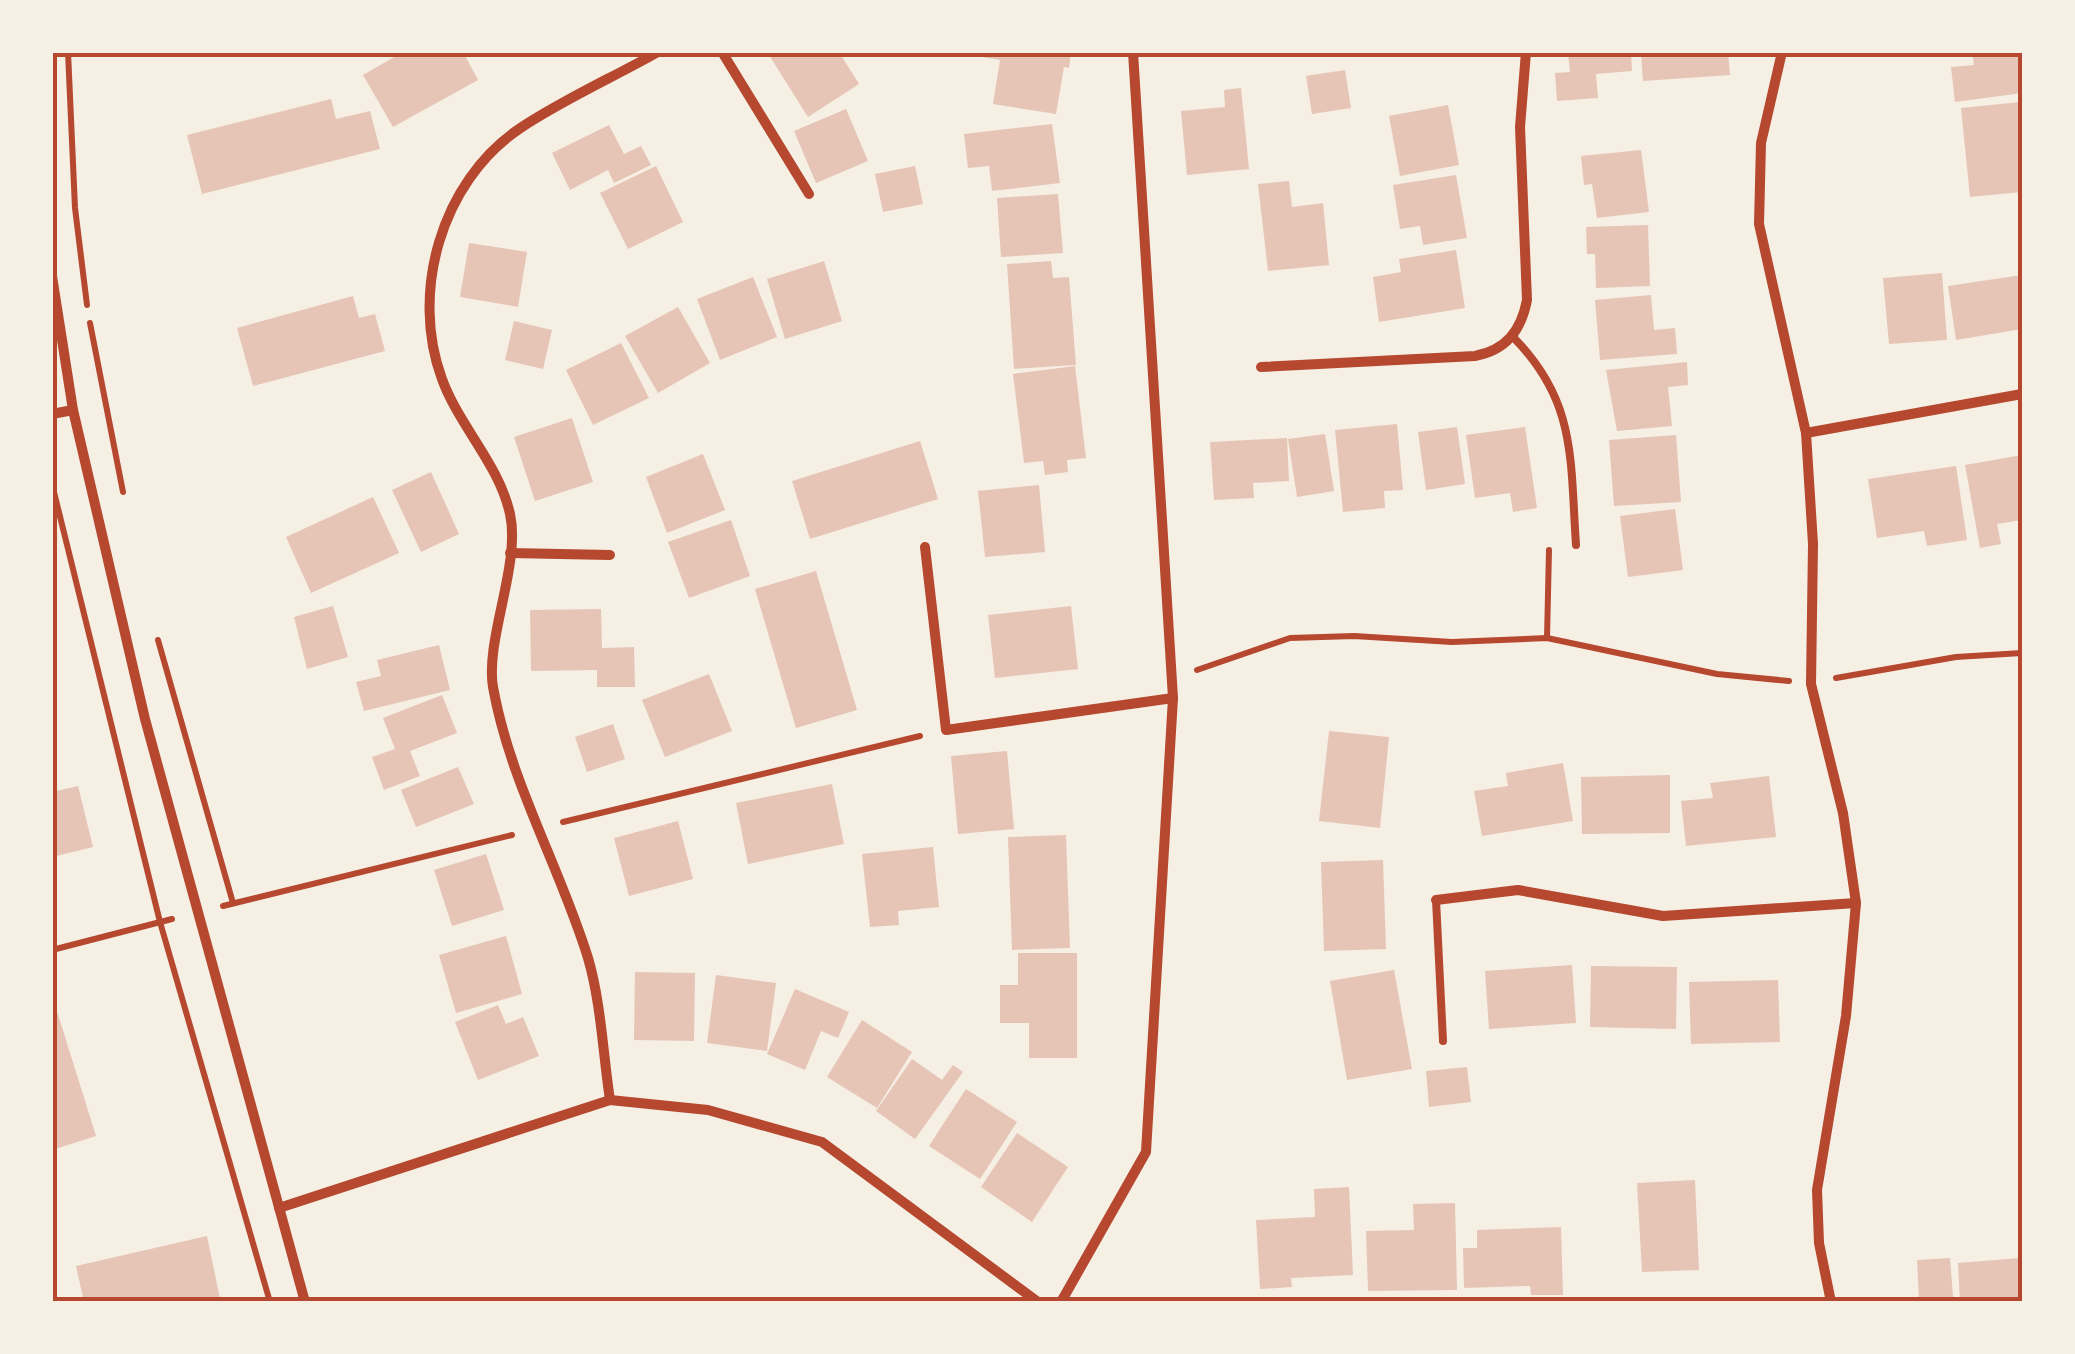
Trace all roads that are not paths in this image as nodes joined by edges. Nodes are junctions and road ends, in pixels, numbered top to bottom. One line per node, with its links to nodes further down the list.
1 (658, 52): 16 (street)
2 (722, 52): 6 (street)
3 (1133, 52): 18 (street)
4 (1526, 52): 8 (street)
5 (1782, 52): 13 (street)
6 (809, 194)
7 (52, 276): 11 (street)
8 (1512, 336): 9 (street); 14 (lane)
9 (1261, 367)
10 (2022, 394): 13 (street)
11 (73, 410): 12 (street); 23 (street)
12 (52, 414)
13 (1806, 433): 20 (street)
14 (1576, 545)
15 (925, 547): 18 (street)
16 (510, 554): 17 (street); 22 (street)
17 (610, 555)
18 (1173, 698): 26 (street)
19 (1436, 900): 20 (street); 21 (lane)
20 (1856, 904): 27 (street)
21 (1443, 1041)
22 (610, 1100): 23 (street); 25 (street)
23 (278, 1208): 24 (street)
24 (304, 1302)
25 (1038, 1302)
26 (1061, 1302)
27 (1831, 1302)

